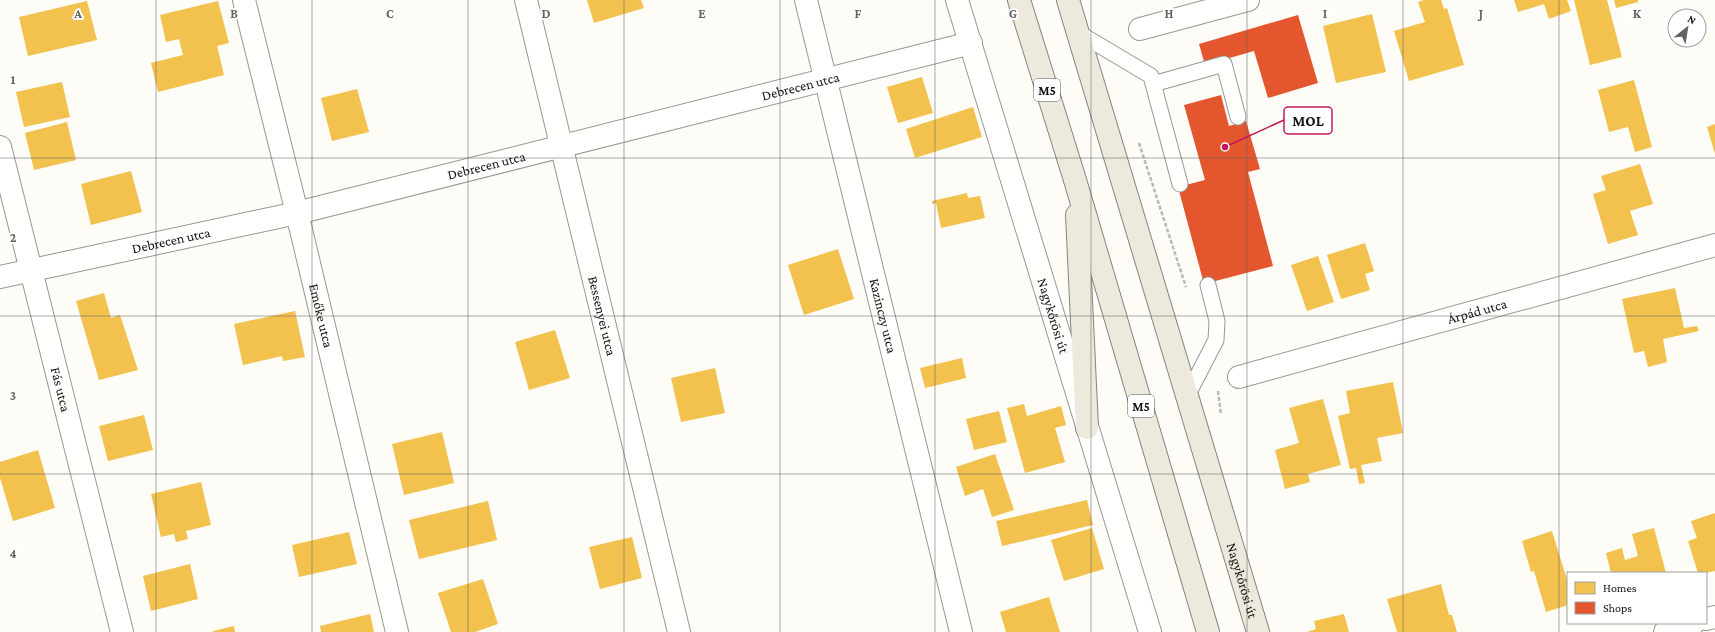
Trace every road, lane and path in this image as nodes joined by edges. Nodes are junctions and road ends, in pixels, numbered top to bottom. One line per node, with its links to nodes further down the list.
1 (244, 0): 19 (street, Emőke utca)
2 (526, 0): 16 (street, Bessenyei utca)
3 (806, 0): 11 (street, Kazinczy utca)
4 (957, 0): 10 (street, Nagykőrösi út)
5 (1019, 0): 17 (main road, M5)
6 (1068, 0): 9 (main road, Nagykőrösi út)
7 (1248, 0): 8 (street)
8 (1140, 29)
9 (1077, 32): 12 (lane); 27 (main road, Nagykőrösi út)
10 (971, 43): 11 (street, Debrecen utca); 29 (street, Nagykőrösi út)
11 (826, 80): 16 (street, Debrecen utca); 34 (street, Kazinczy utca)
12 (1153, 84): 13 (lane); 18 (lane)
13 (1238, 117)
14 (1138, 139): 24 (path)
15 (0, 146): 21 (street, Fás utca)
16 (562, 146): 19 (street, Debrecen utca); 33 (street, Bessenyei utca)
17 (1075, 180): 29 (main road); 36 (main road, M5)
18 (1180, 184)
19 (297, 214): 21 (street, Debrecen utca); 32 (street, Emőke utca)
20 (1715, 245): 26 (street, Árpád utca)
21 (30, 270): 22 (street, Debrecen utca); 31 (street, Fás utca)
22 (0, 277)
23 (1208, 285): 25 (lane)
24 (1188, 294)
25 (1208, 355): 27 (lane); 28 (path)
26 (1239, 377)
27 (1187, 396): 37 (main road, Nagykőrösi út)
28 (1222, 420)
29 (1087, 428): 35 (street, Nagykőrösi út)
30 (1691, 624): 38 (street)
31 (122, 632)
32 (397, 632)
33 (679, 632)
34 (961, 632)
35 (1150, 632)
36 (1208, 632)
37 (1258, 632)
38 (1665, 632)

